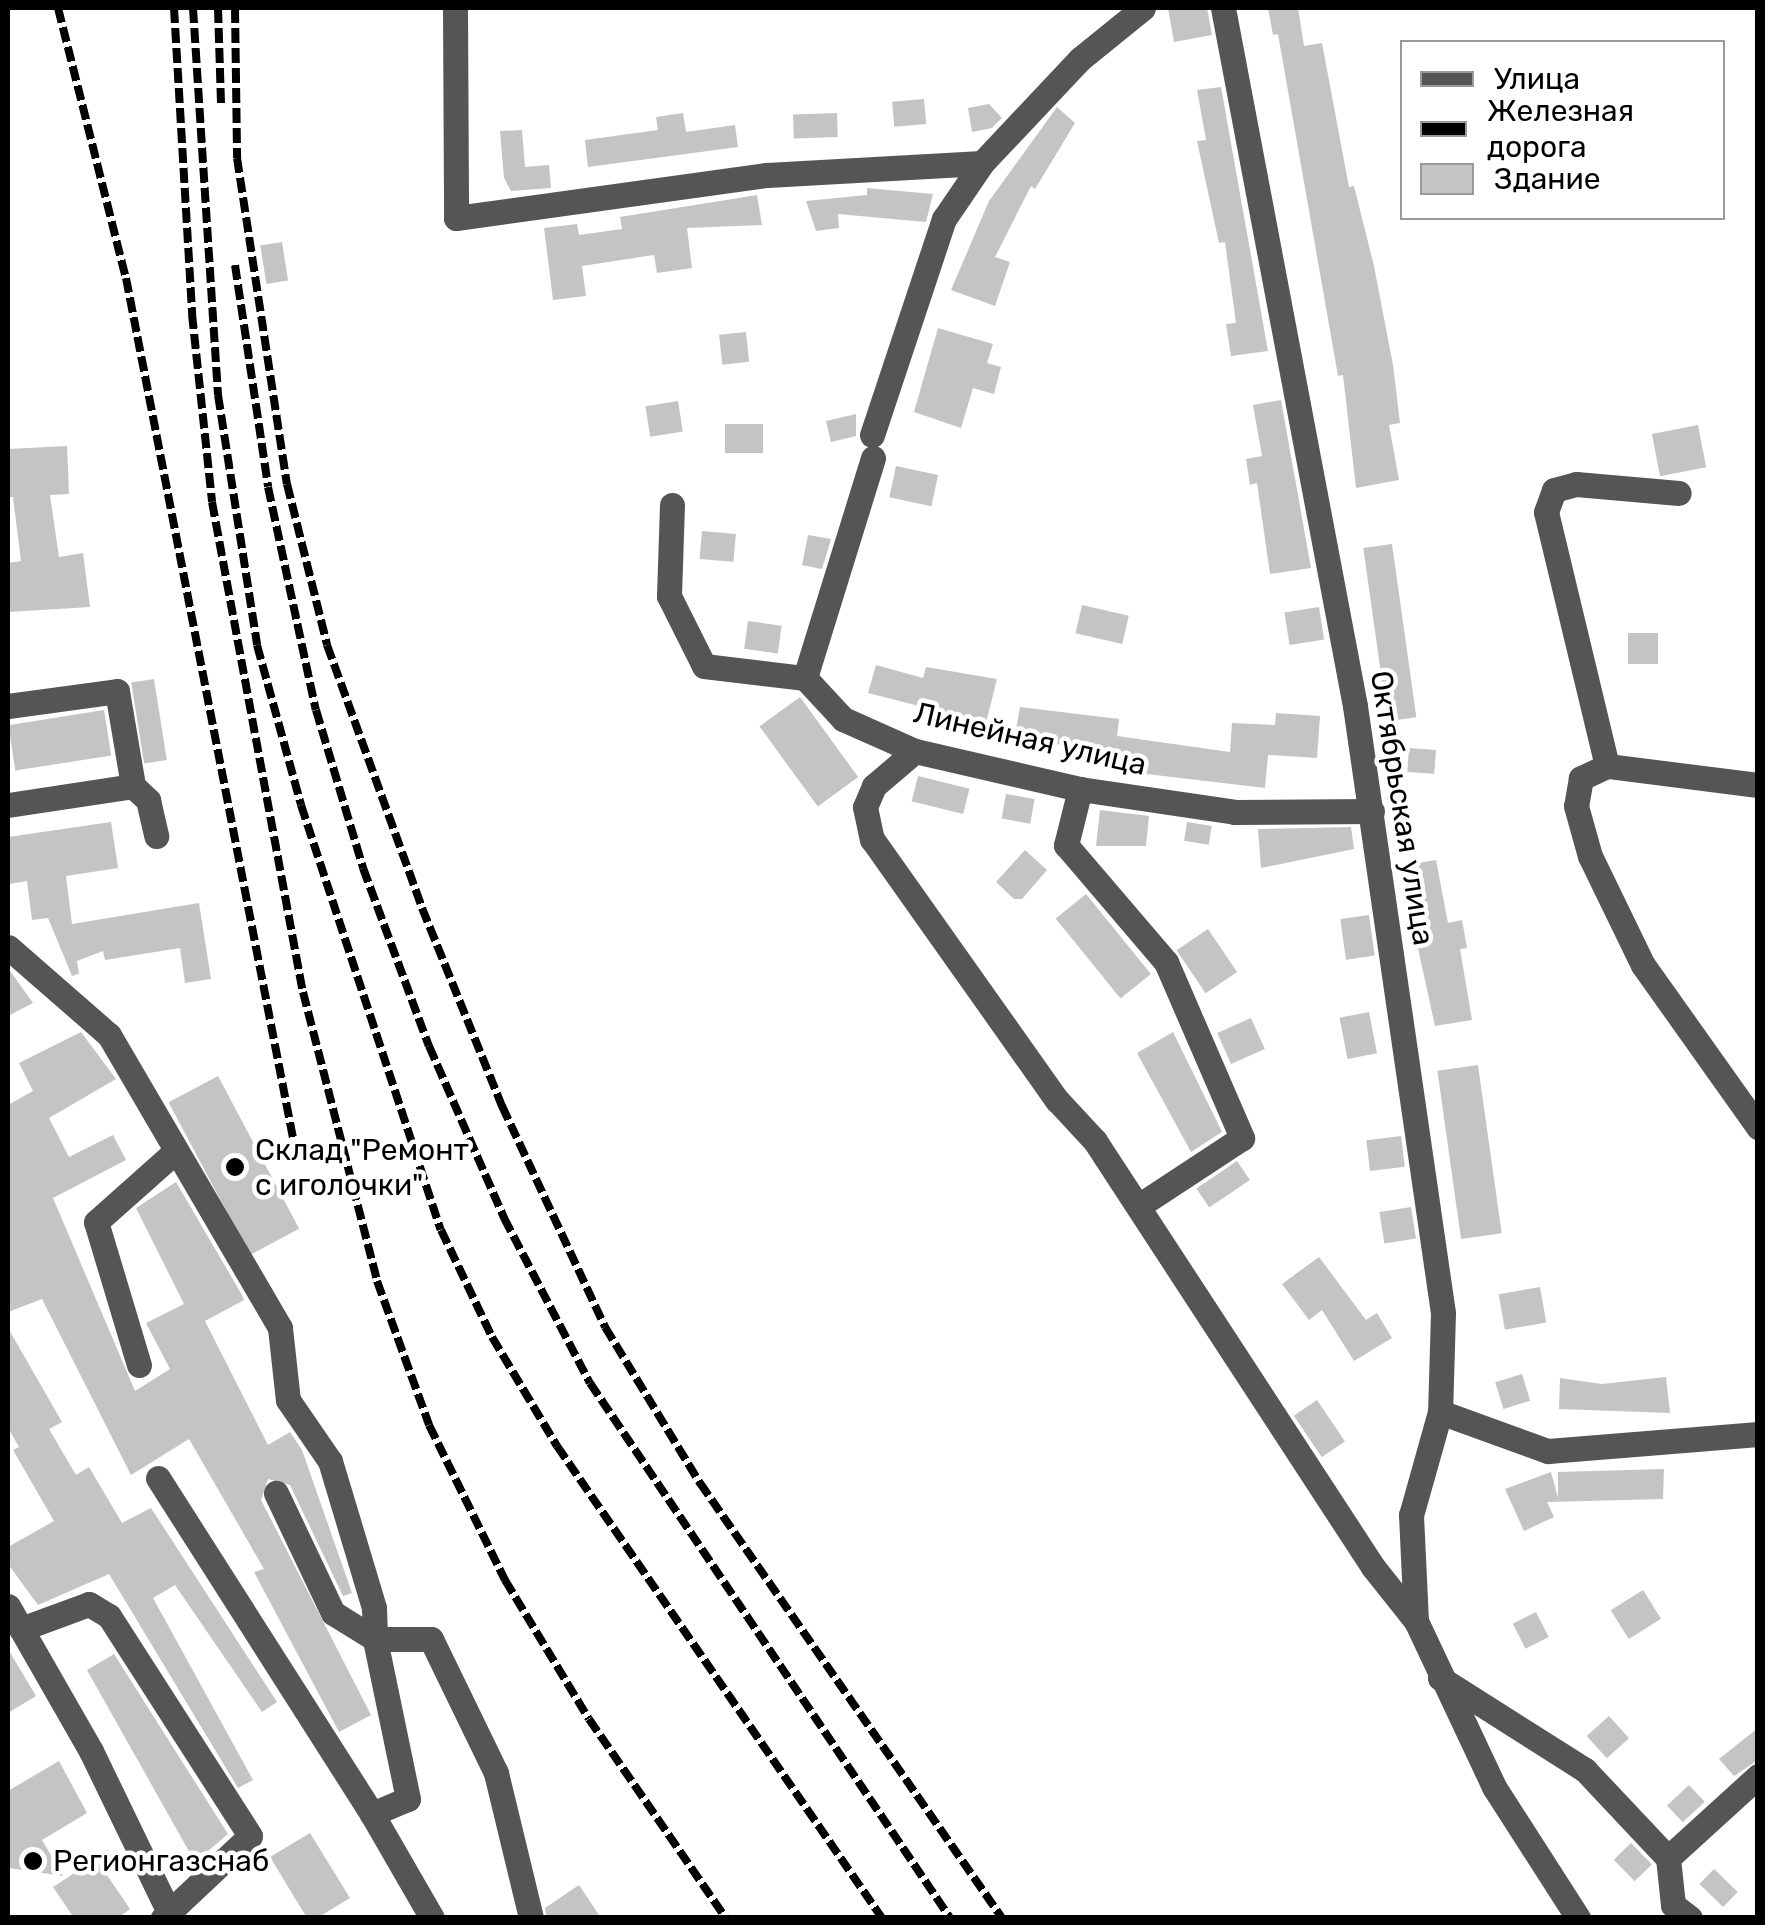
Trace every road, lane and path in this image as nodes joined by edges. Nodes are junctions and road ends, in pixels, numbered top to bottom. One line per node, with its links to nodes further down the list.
1 (455, 8): 4 (street)
2 (1144, 8): 4 (street)
3 (1223, 8): 15 (street, Октябрьская улица)
4 (982, 163): 7 (street)
5 (1680, 493): 10 (street)
6 (672, 505): 7 (street)
7 (805, 678): 9 (street, Линейная улица)
8 (8, 706): 12 (street)
9 (916, 751): 13 (street, Линейная улица); 20 (street)
10 (1607, 766): 11 (street); 18 (street)
11 (1758, 785)
12 (133, 786): 14 (street); 16 (street)
13 (1080, 789): 15 (street, Линейная улица); 20 (street)
14 (8, 805)
15 (1372, 811): 22 (street, Октябрьская улица)
16 (156, 836)
17 (8, 947): 19 (street)
18 (1758, 1127)
19 (176, 1151): 21 (street); 28 (street)
20 (1140, 1205): 27 (street)
21 (139, 1366)
22 (1440, 1412): 23 (street); 27 (street, Октябрьская улица)
23 (1758, 1434)
24 (158, 1478): 31 (street)
25 (276, 1493): 28 (street)
26 (14, 1617): 33 (street); 33 (street)
27 (1416, 1621): 29 (street)
28 (375, 1638): 31 (street); 35 (street)
29 (1439, 1678): 32 (street); 36 (street)
30 (1758, 1776): 32 (street)
31 (372, 1814): 34 (street)
32 (1668, 1858): 37 (street)
33 (166, 1915)
34 (432, 1918)
35 (531, 1918)
36 (1578, 1918)
37 (1690, 1918)

